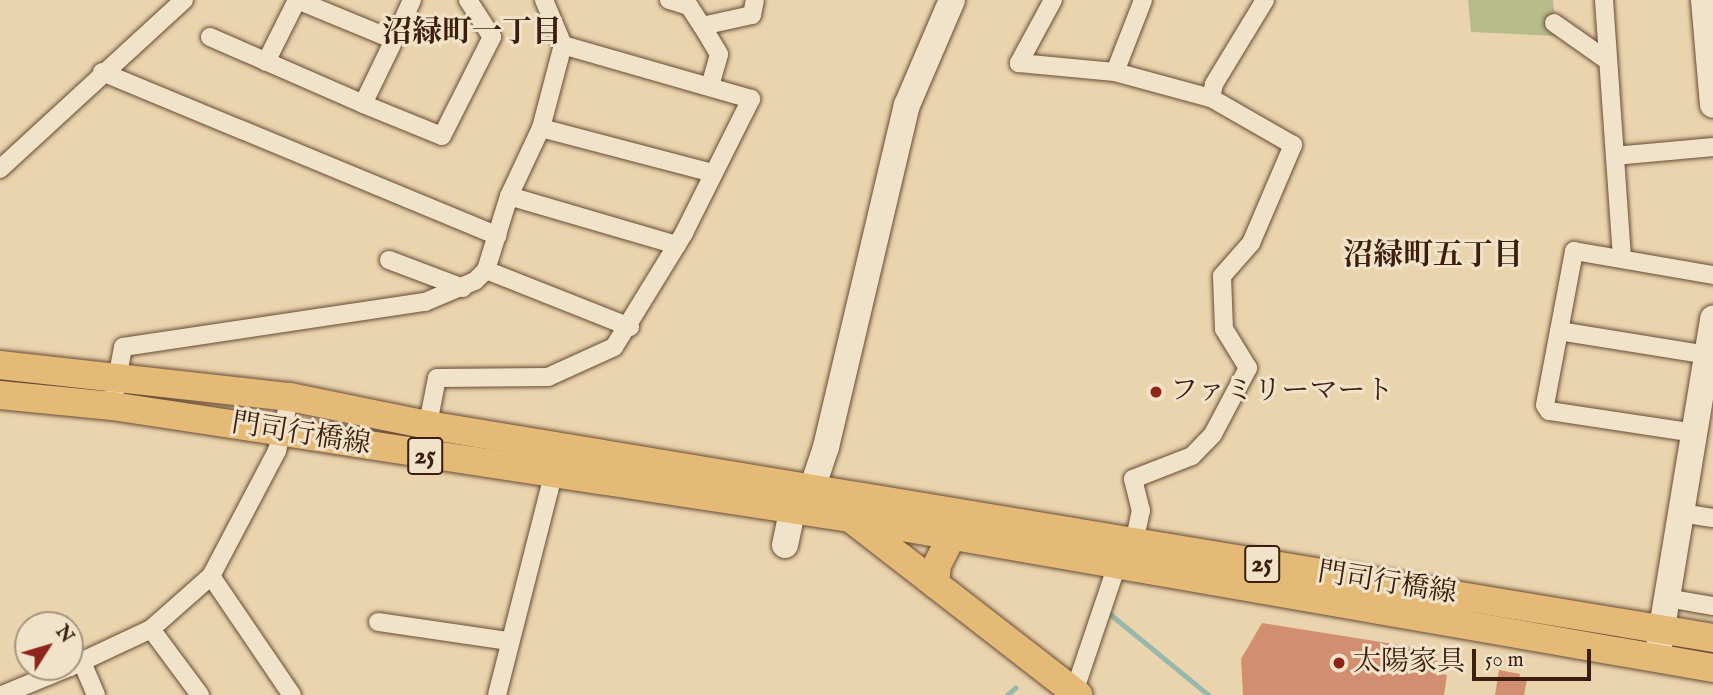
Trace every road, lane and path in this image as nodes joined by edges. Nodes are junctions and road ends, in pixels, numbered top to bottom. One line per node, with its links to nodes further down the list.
1 (184, 0): 21 (street)
2 (297, 0): 17 (street); 20 (street)
3 (412, 0): 17 (street)
4 (468, 0): 25 (street)
5 (544, 0): 18 (street)
6 (669, 0): 15 (street)
7 (755, 0): 15 (street)
8 (952, 0): 55 (street)
9 (1052, 0): 22 (street)
10 (1143, 0): 22 (street)
11 (1265, 0): 24 (street)
12 (1604, 0): 19 (street)
13 (1703, 0): 26 (street)
14 (1554, 23): 19 (street)
15 (702, 26): 23 (street)
16 (210, 37): 20 (street)
17 (394, 40): 25 (street)
18 (563, 45): 23 (street); 27 (street)
19 (1608, 61): 29 (street)
20 (266, 62): 25 (street)
21 (102, 72): 30 (street); 33 (street)
22 (1115, 72): 24 (street)
23 (710, 86): 31 (street)
24 (1211, 98): 62 (street)
25 (363, 104)
26 (1713, 105)
27 (541, 128): 31 (street); 32 (street)
28 (1713, 148): 29 (street)
29 (1615, 156): 35 (street)
30 (0, 169)
31 (713, 173): 34 (street)
32 (509, 196): 33 (street); 34 (street)
33 (498, 236): 37 (street)
34 (677, 245): 41 (street)
35 (1622, 257): 38 (street); 42 (street)
36 (389, 260): 39 (street)
37 (486, 270): 39 (street); 41 (street)
38 (1713, 275)
39 (463, 288): 45 (street)
40 (1713, 319): 43 (street)
41 (630, 327): 49 (street)
42 (1559, 331): 43 (street); 51 (street)
43 (1707, 355): 51 (street)
44 (0, 365): 45 (main road, 門司行橋線 / 25)
45 (115, 374): 47 (main road, 門司行橋線 / 25); 48 (street)
46 (0, 395): 48 (main road, 門司行橋線 / 25)
47 (289, 397): 49 (main road, 門司行橋線 / 25); 50 (street)
48 (112, 406): 50 (main road, 門司行橋線 / 25)
49 (428, 425): 52 (main road, 門司行橋線 / 25); 53 (street)
50 (283, 432): 53 (main road, 門司行橋線 / 25); 63 (street)
51 (1695, 433): 57 (street)
52 (559, 447): 54 (street); 55 (main road, 門司行橋線 / 25)
53 (421, 455): 54 (main road, 門司行橋線 / 25)
54 (553, 476): 56 (main road, 門司行橋線 / 25); 71 (street)
55 (812, 489): 56 (street); 59 (main road, 門司行橋線 / 25); 62 (main road, 門司行橋線 / 25)
56 (792, 512): 59 (main road, 門司行橋線 / 25); 61 (street)
57 (1681, 513): 58 (street); 65 (street)
58 (1713, 518)
59 (850, 519): 60 (main road, 門司行橋線 / 25); 64 (main road, 門司行橋線 / 25)
60 (951, 537): 62 (main road, 門司行橋線 / 25); 64 (main road)
61 (785, 545)
62 (1125, 550): 69 (main road, 門司行橋線 / 25); 72 (main road, 門司行橋線 / 25); 77 (street)
63 (211, 576): 68 (street); 81 (street)
64 (935, 584): 77 (main road, 門司行橋線 / 25)
65 (1667, 598): 66 (street); 69 (street)
66 (1713, 606)
67 (378, 622): 71 (street)
68 (151, 629): 73 (street); 80 (street)
69 (1662, 630): 70 (main road, 門司行橋線 / 25); 72 (street)
70 (1713, 638)
71 (509, 641): 82 (street)
72 (1657, 658): 74 (main road, 門司行橋線 / 25)
73 (84, 660)
74 (1713, 667)
75 (84, 679): 79 (street)
76 (36, 681): 78 (street)
77 (1075, 694)
78 (2, 695)
79 (96, 695)
80 (200, 695)
81 (292, 695)
82 (497, 695)

